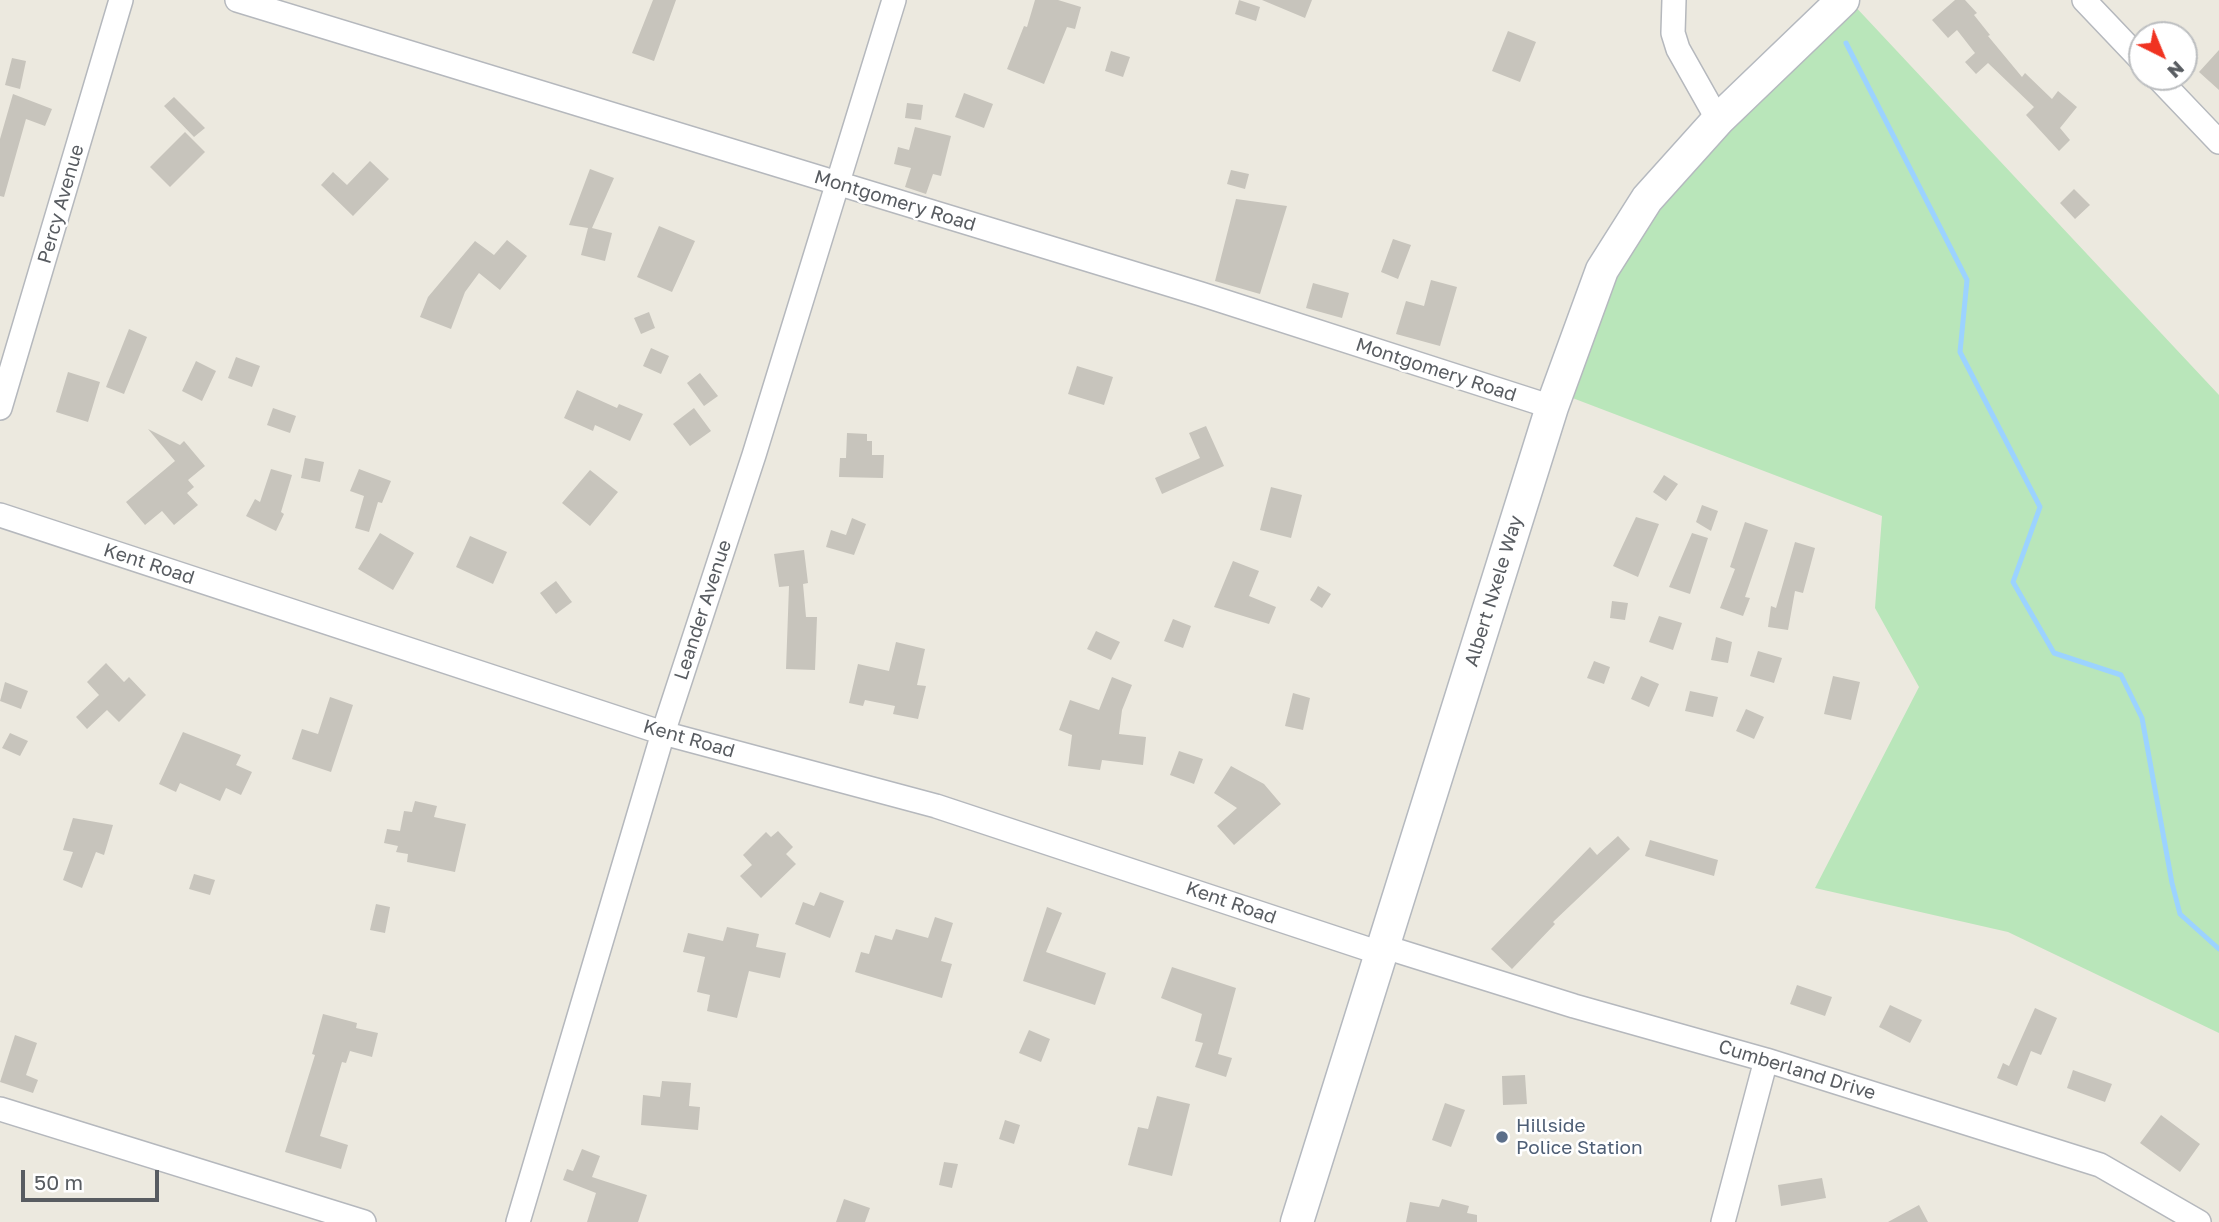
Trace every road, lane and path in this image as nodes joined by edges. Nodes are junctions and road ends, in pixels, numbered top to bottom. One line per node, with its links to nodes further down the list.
1 (121, 0): 13 (street, Percy Avenue)
2 (237, 0): 11 (street, Montgomery Road)
3 (894, 0): 11 (street, Leander Avenue)
4 (1674, 0): 9 (street)
5 (1843, 0): 9 (main road, Albert Nxele Way)
6 (2084, 0): 7 (street)
7 (2128, 46)
8 (2170, 91): 10 (street)
9 (1718, 120): 12 (main road, Albert Nxele Way)
10 (2219, 142)
11 (838, 184): 12 (street, Montgomery Road); 15 (street, Leander Avenue)
12 (1552, 407): 16 (main road, Albert Nxele Way)
13 (0, 408)
14 (0, 515): 15 (street, Kent Road)
15 (663, 733): 16 (street, Kent Road); 20 (street, Leander Avenue)
16 (1381, 950): 17 (street, Cumberland Drive); 21 (main road, Albert Nxele Way)
17 (1766, 1060): 22 (street); 23 (street, Cumberland Drive)
18 (0, 1109): 19 (street)
19 (364, 1222)
20 (518, 1222)
21 (1297, 1222)
22 (1723, 1222)
23 (2199, 1222)

